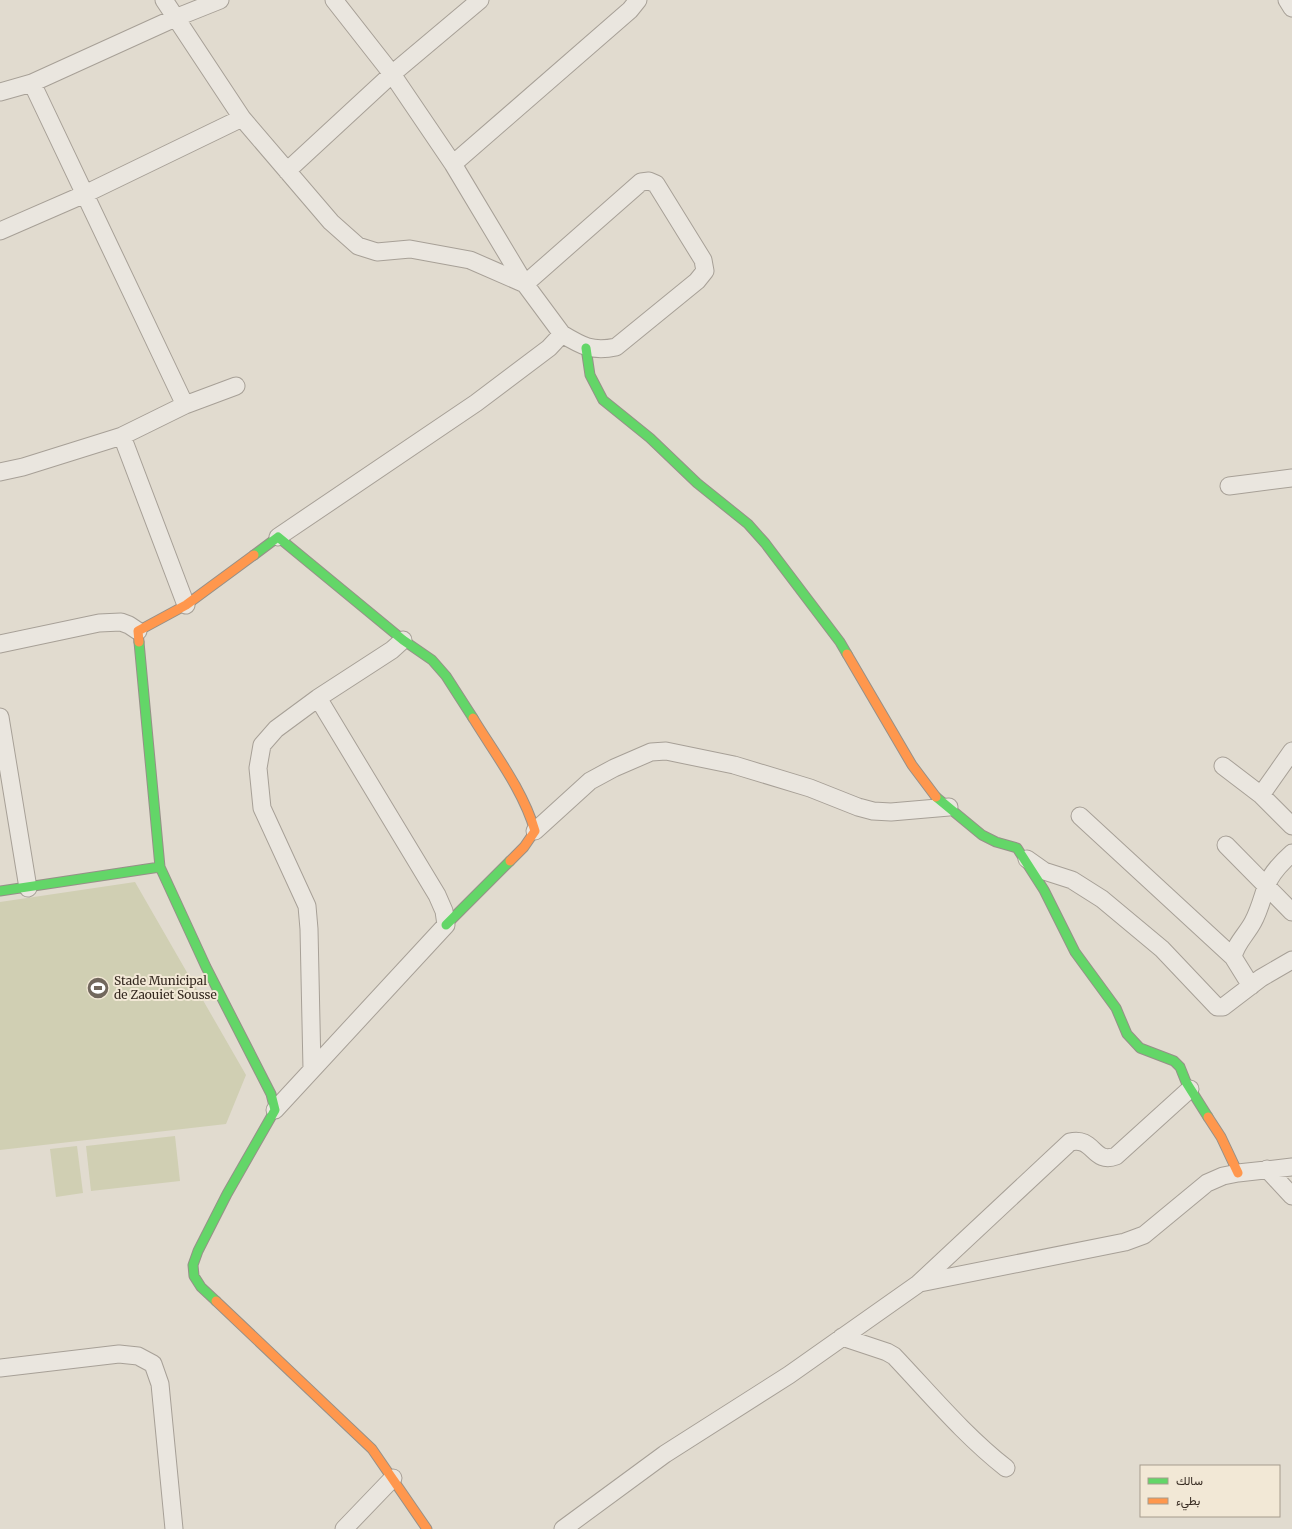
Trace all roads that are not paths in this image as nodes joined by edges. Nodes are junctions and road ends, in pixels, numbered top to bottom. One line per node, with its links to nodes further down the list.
1 (164, 0): 8 (street)
2 (220, 0): 8 (street)
3 (334, 0): 9 (street)
4 (480, 0): 9 (street)
5 (638, 0): 13 (street)
6 (1287, 0): 7 (street)
7 (1292, 8)
8 (175, 18): 10 (street); 12 (street)
9 (392, 74): 13 (street); 14 (street)
10 (32, 83): 11 (street); 15 (street)
11 (0, 92)
12 (242, 118): 14 (street); 15 (street)
13 (453, 164): 17 (street)
14 (287, 171): 17 (street)
15 (85, 194): 16 (street); 21 (street)
16 (0, 231)
17 (526, 284): 18 (street); 19 (street)
18 (562, 334): 19 (street); 26 (street)
19 (586, 348): 36 (street)
20 (236, 386): 21 (street)
21 (185, 405): 22 (street)
22 (122, 436): 23 (street); 27 (street)
23 (0, 472)
24 (1292, 478): 25 (street)
25 (1229, 486)
26 (278, 537): 27 (street); 29 (street)
27 (186, 605): 28 (street)
28 (138, 631): 30 (street); 43 (street)
29 (403, 640): 31 (street); 39 (street)
30 (0, 644)
31 (318, 698): 48 (street); 52 (street)
32 (0, 717): 45 (street)
33 (1292, 751): 35 (street)
34 (1223, 766): 35 (street)
35 (1261, 795): 38 (street)
36 (949, 808): 39 (street); 42 (street)
37 (1080, 816): 49 (street)
38 (1292, 826)
39 (535, 831): 48 (street)
40 (1226, 845): 44 (street)
41 (1292, 853): 44 (street)
42 (1025, 858): 51 (street); 53 (street)
43 (160, 867): 45 (street); 54 (street)
44 (1266, 886): 47 (street); 49 (street)
45 (28, 888): 46 (street)
46 (0, 891)
47 (1292, 912)
48 (446, 924): 52 (street)
49 (1233, 957): 51 (street)
50 (1292, 960): 51 (street)
51 (1251, 986)
52 (312, 1069): 54 (street)
53 (1190, 1089): 57 (street); 59 (street)
54 (275, 1110): 63 (street)
55 (1292, 1167): 56 (street)
56 (1267, 1169): 57 (street); 58 (street)
57 (1238, 1172): 59 (street)
58 (1292, 1196)
59 (918, 1284): 60 (street)
60 (842, 1337): 62 (street); 67 (street)
61 (0, 1368): 64 (street)
62 (1006, 1468)
63 (393, 1478): 65 (street); 66 (street)
64 (174, 1529)
65 (344, 1529)
66 (427, 1529)
67 (563, 1529)

